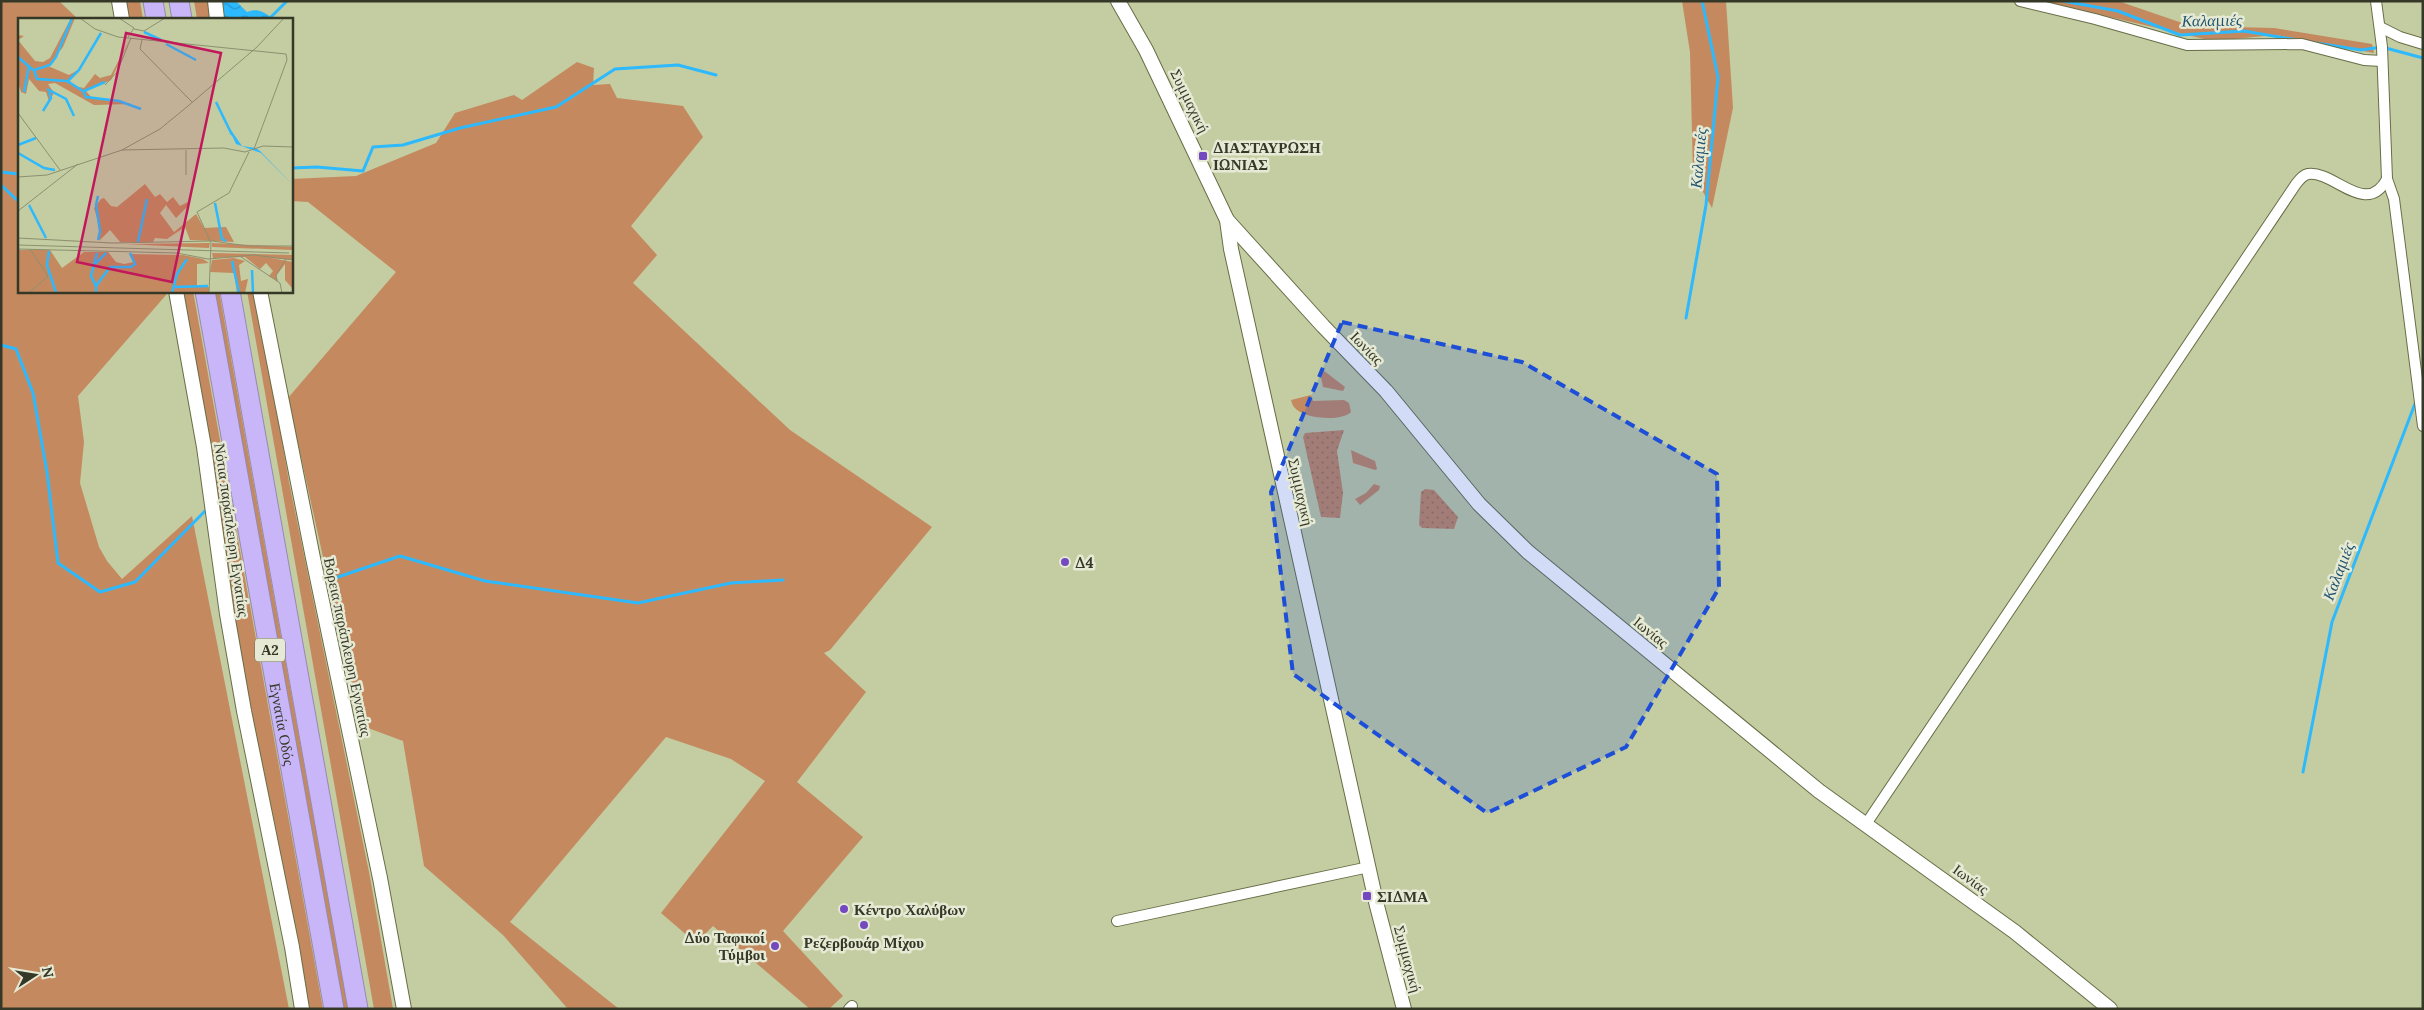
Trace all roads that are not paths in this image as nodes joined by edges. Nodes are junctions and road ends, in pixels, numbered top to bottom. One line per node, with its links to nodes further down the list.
1 (119, 1): 8 (street)
2 (153, 1): 9 (highway)
3 (179, 1): 10 (highway)
4 (214, 1): 11 (street)
5 (1118, 1): 16 (street, Συμμαχική)
6 (2020, 1): 14 (street)
7 (2376, 1): 12 (street)
8 (122, 18)
9 (156, 18)
10 (182, 18)
11 (217, 18)
12 (2380, 27): 13 (street); 14 (street)
13 (2423, 44)
14 (2382, 61): 15 (street)
15 (2387, 179): 23 (street); 24 (street)
16 (1228, 220): 17 (street, Ιωνίας); 18 (street, Συμμαχική)
17 (1249, 243): 18 (street); 24 (street, Ιωνίας)
18 (1231, 249): 25 (street, Συμμαχική)
19 (176, 292): 27 (street, Νότια παράπλευρη Εγνατίας)
20 (205, 292): 28 (highway, Εγνατία Οδός / Α2)
21 (230, 292): 29 (highway, Εγνατία Οδός / Α2)
22 (260, 292): 30 (street, Βόρεια παράπλευρη Εγνατίας)
23 (2423, 426)
24 (1866, 824): 32 (street, Ιωνίας)
25 (1368, 867): 26 (street); 31 (street, Συμμαχική)
26 (1117, 921)
27 (302, 1009)
28 (334, 1009)
29 (358, 1009)
30 (404, 1009)
31 (1404, 1009)
32 (2110, 1009)

